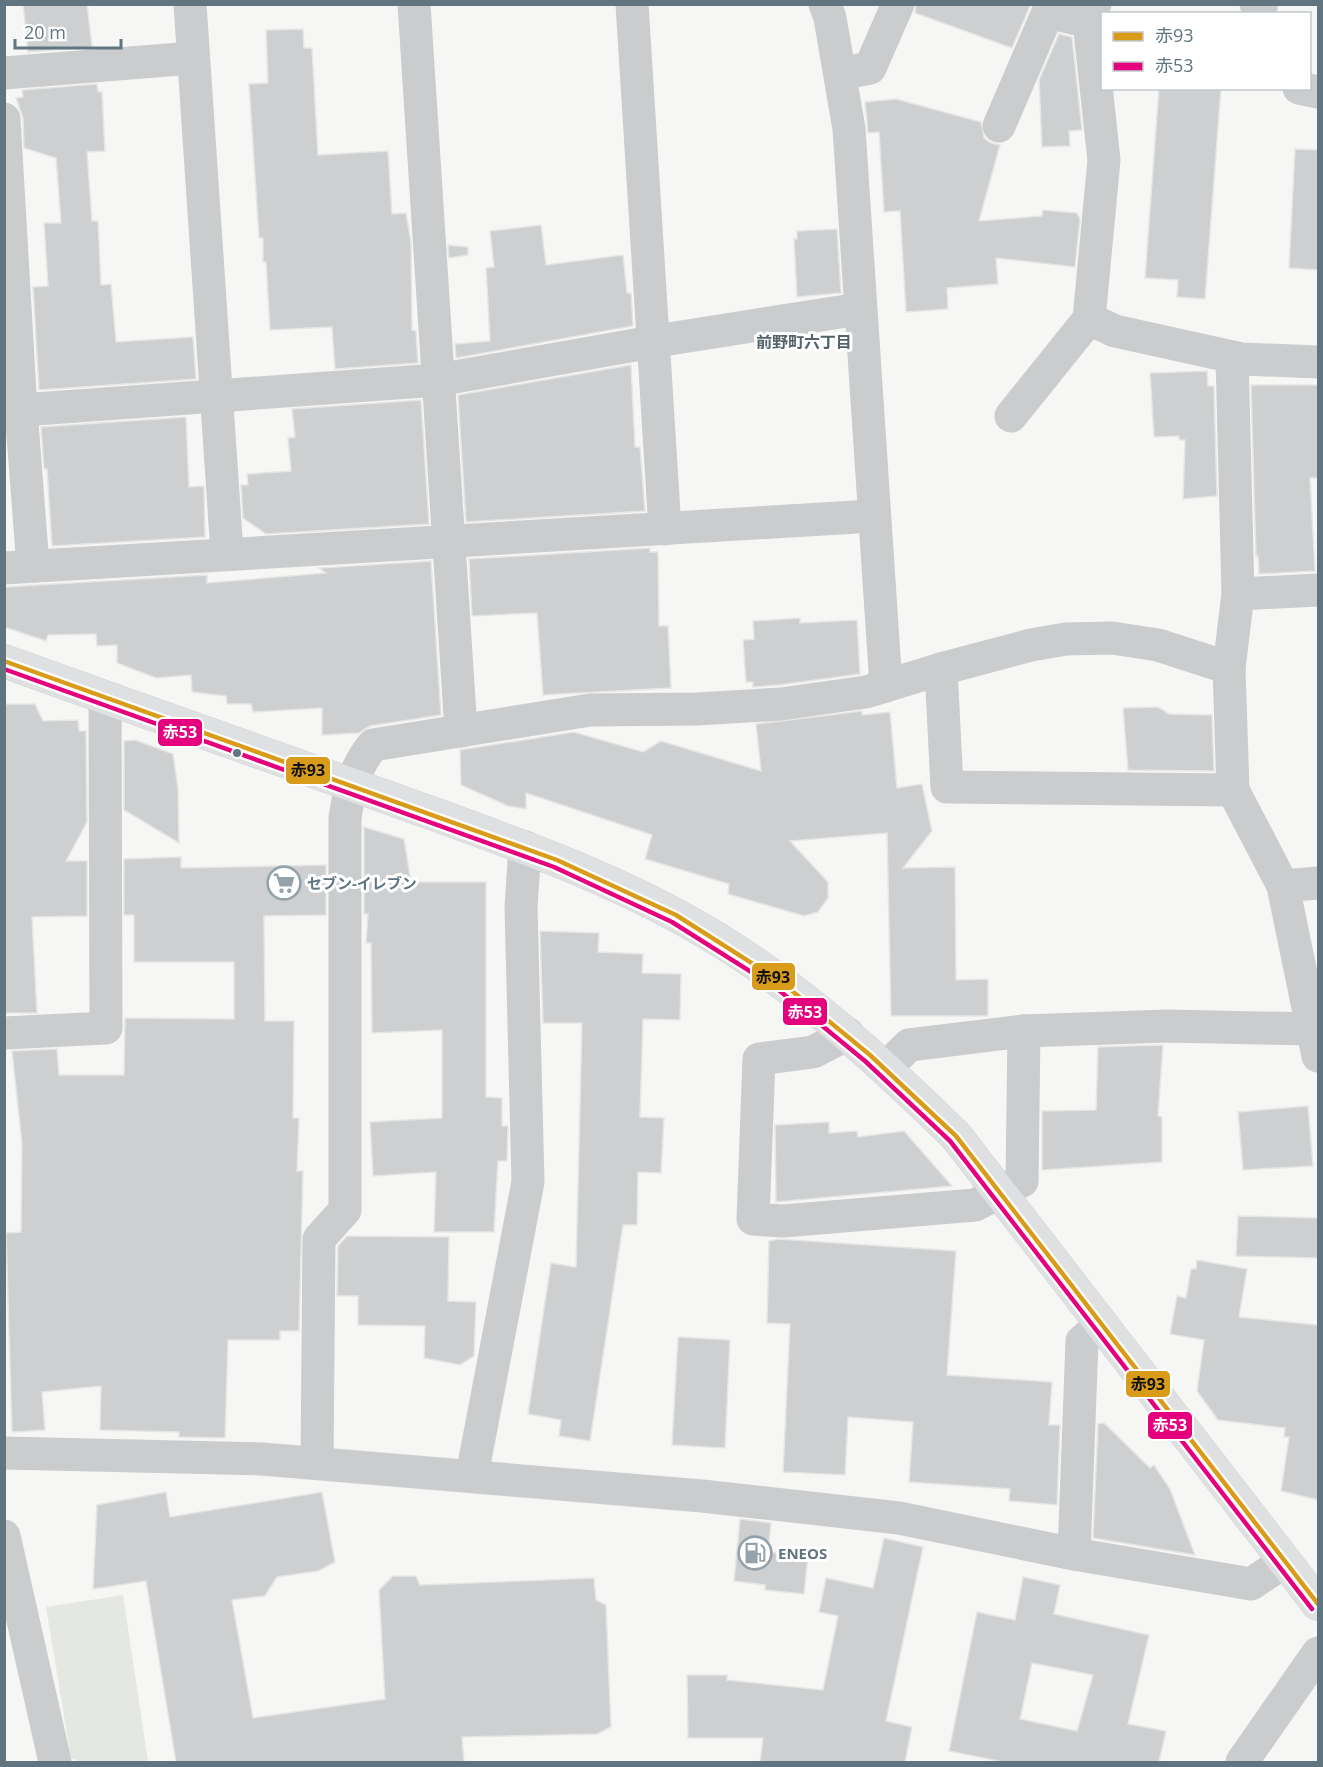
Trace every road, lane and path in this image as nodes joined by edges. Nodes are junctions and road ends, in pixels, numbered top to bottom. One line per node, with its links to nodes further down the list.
1 (190, 4): 7 (street)
2 (414, 4): 17 (street)
3 (632, 4): 14 (street)
4 (825, 4): 9 (street)
5 (898, 4): 9 (street)
6 (1092, 13): 11 (street); 13 (street)
7 (193, 58): 8 (street); 18 (street)
8 (4, 73)
9 (840, 74): 12 (street)
10 (4, 119): 19 (street)
11 (999, 126)
12 (859, 309): 14 (street); 21 (street)
13 (1089, 319): 15 (street); 20 (street)
14 (652, 342): 17 (street); 22 (street)
15 (1232, 357): 16 (street); 27 (street)
16 (1318, 362)
17 (438, 380): 18 (street); 23 (street)
18 (215, 397): 19 (street); 24 (street)
19 (21, 410): 25 (street)
20 (1011, 416)
21 (873, 516): 22 (street); 31 (street)
22 (666, 529): 23 (street)
23 (448, 542): 24 (street); 33 (street)
24 (227, 553): 25 (street)
25 (19, 567)
26 (1318, 590): 27 (street)
27 (1238, 594): 29 (street)
28 (4, 660): 32 (main road)
29 (1229, 668): 30 (street); 35 (street)
30 (940, 669): 31 (street); 35 (street)
31 (886, 686): 33 (street)
32 (105, 697): 34 (main road); 40 (street)
33 (461, 731): 34 (street)
34 (351, 784): 36 (main road); 47 (street)
35 (1233, 790): 38 (street)
36 (525, 847): 41 (main road); 48 (street)
37 (1318, 883): 38 (street)
38 (1283, 886): 42 (street)
39 (1024, 1031): 42 (street); 43 (street); 44 (street)
40 (4, 1032)
41 (848, 1034): 43 (main road); 44 (street)
42 (1315, 1042)
43 (886, 1068): 44 (main road)
44 (1002, 1193): 45 (main road)
45 (1101, 1325): 50 (street); 51 (main road)
46 (4, 1453): 47 (street)
47 (317, 1463): 48 (street)
48 (472, 1475): 50 (street)
49 (4, 1536): 54 (street)
50 (1074, 1554): 51 (street)
51 (1284, 1562): 52 (main road)
52 (1318, 1604)
53 (1318, 1653): 55 (street)
54 (56, 1762)
55 (1242, 1762)

